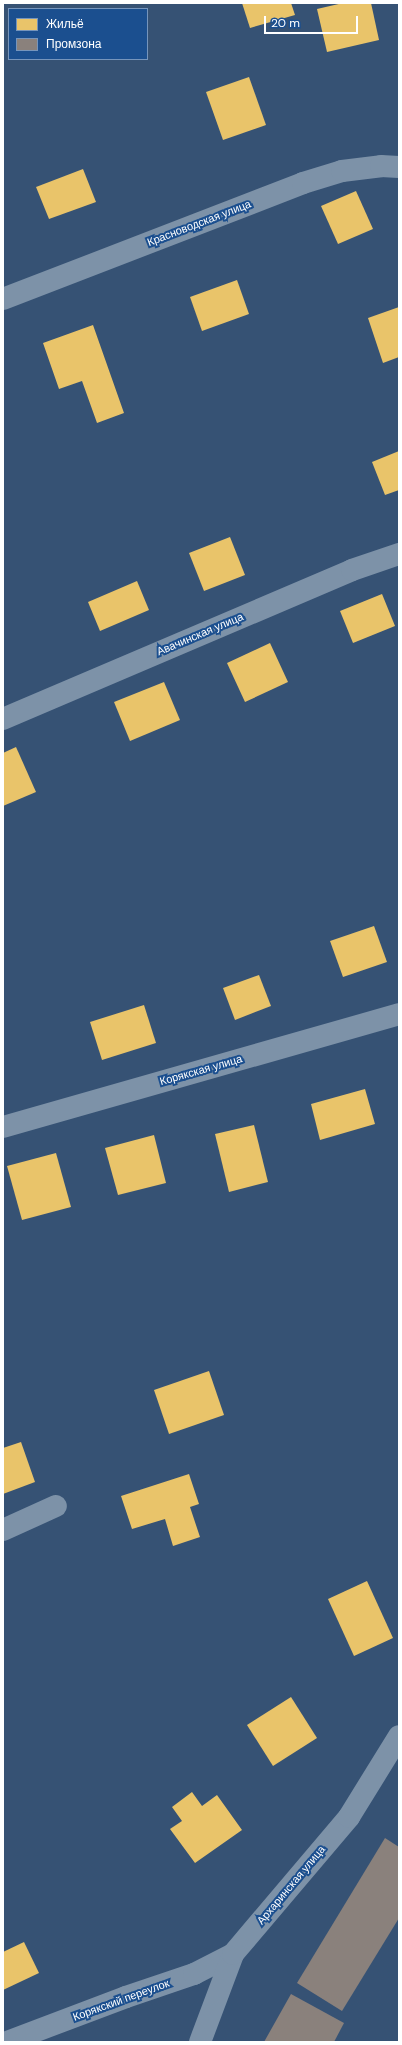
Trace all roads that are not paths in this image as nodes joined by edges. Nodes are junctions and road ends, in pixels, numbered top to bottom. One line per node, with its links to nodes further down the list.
1 (399, 167): 2 (street, Красноводская улица)
2 (3, 299)
3 (399, 554): 4 (street, Авачинская улица)
4 (3, 719)
5 (399, 1014): 6 (street, Корякская улица)
6 (3, 1127)
7 (56, 1506): 8 (street)
8 (3, 1530)
9 (399, 1736): 10 (street, Архаринская улица)
10 (233, 1954): 11 (street, Корякский переулок); 12 (street, Архаринская улица)
11 (7, 2042)
12 (200, 2042)

